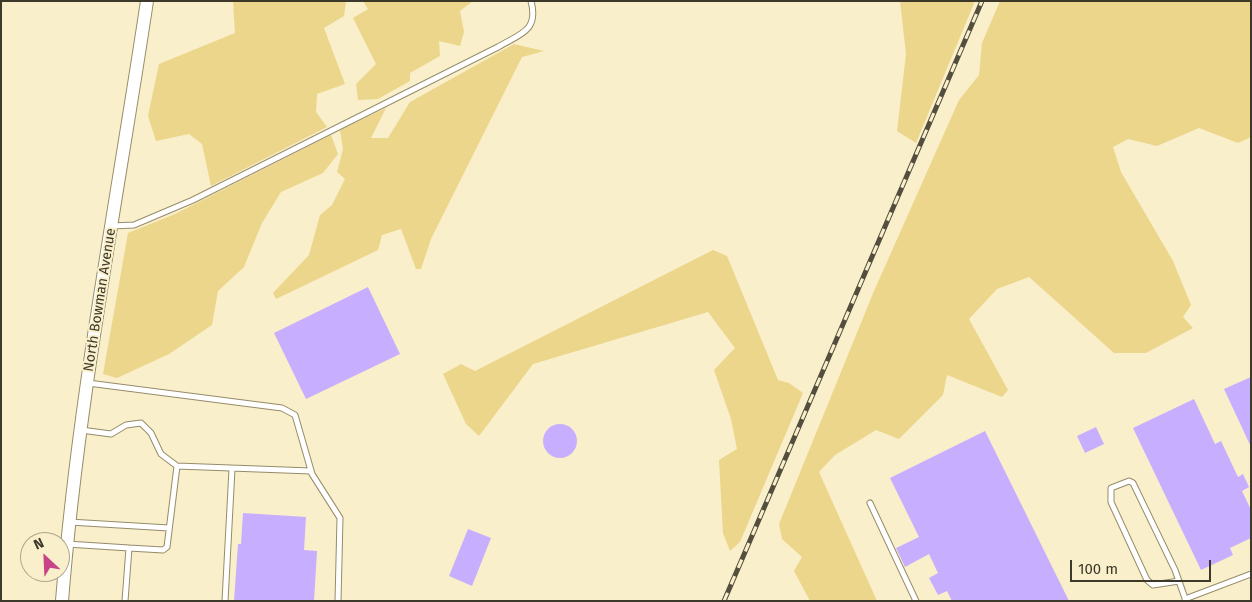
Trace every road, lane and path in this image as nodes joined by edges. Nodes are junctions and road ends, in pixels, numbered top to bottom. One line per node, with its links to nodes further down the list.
1 (147, 1): 3 (street, North Bowman Avenue)
2 (531, 1): 3 (lane)
3 (111, 226): 4 (street, North Bowman Avenue)
4 (88, 383): 5 (street, North Bowman Avenue); 8 (lane)
5 (80, 430): 6 (lane); 10 (street, North Bowman Avenue)
6 (177, 466): 7 (lane); 11 (lane)
7 (232, 469): 8 (lane); 21 (lane)
8 (311, 471): 22 (lane)
9 (870, 503): 23 (lane)
10 (68, 522): 11 (lane); 12 (street, North Bowman Avenue)
11 (169, 528): 14 (lane)
12 (67, 532)
13 (70, 544): 14 (lane)
14 (128, 548): 20 (lane)
15 (1251, 574): 18 (lane)
16 (63, 582): 19 (street, North Bowman Avenue)
17 (1179, 582): 17 (lane); 18 (lane)
18 (1185, 600)
19 (62, 601)
20 (125, 601)
21 (225, 601)
22 (338, 601)
23 (916, 601)

